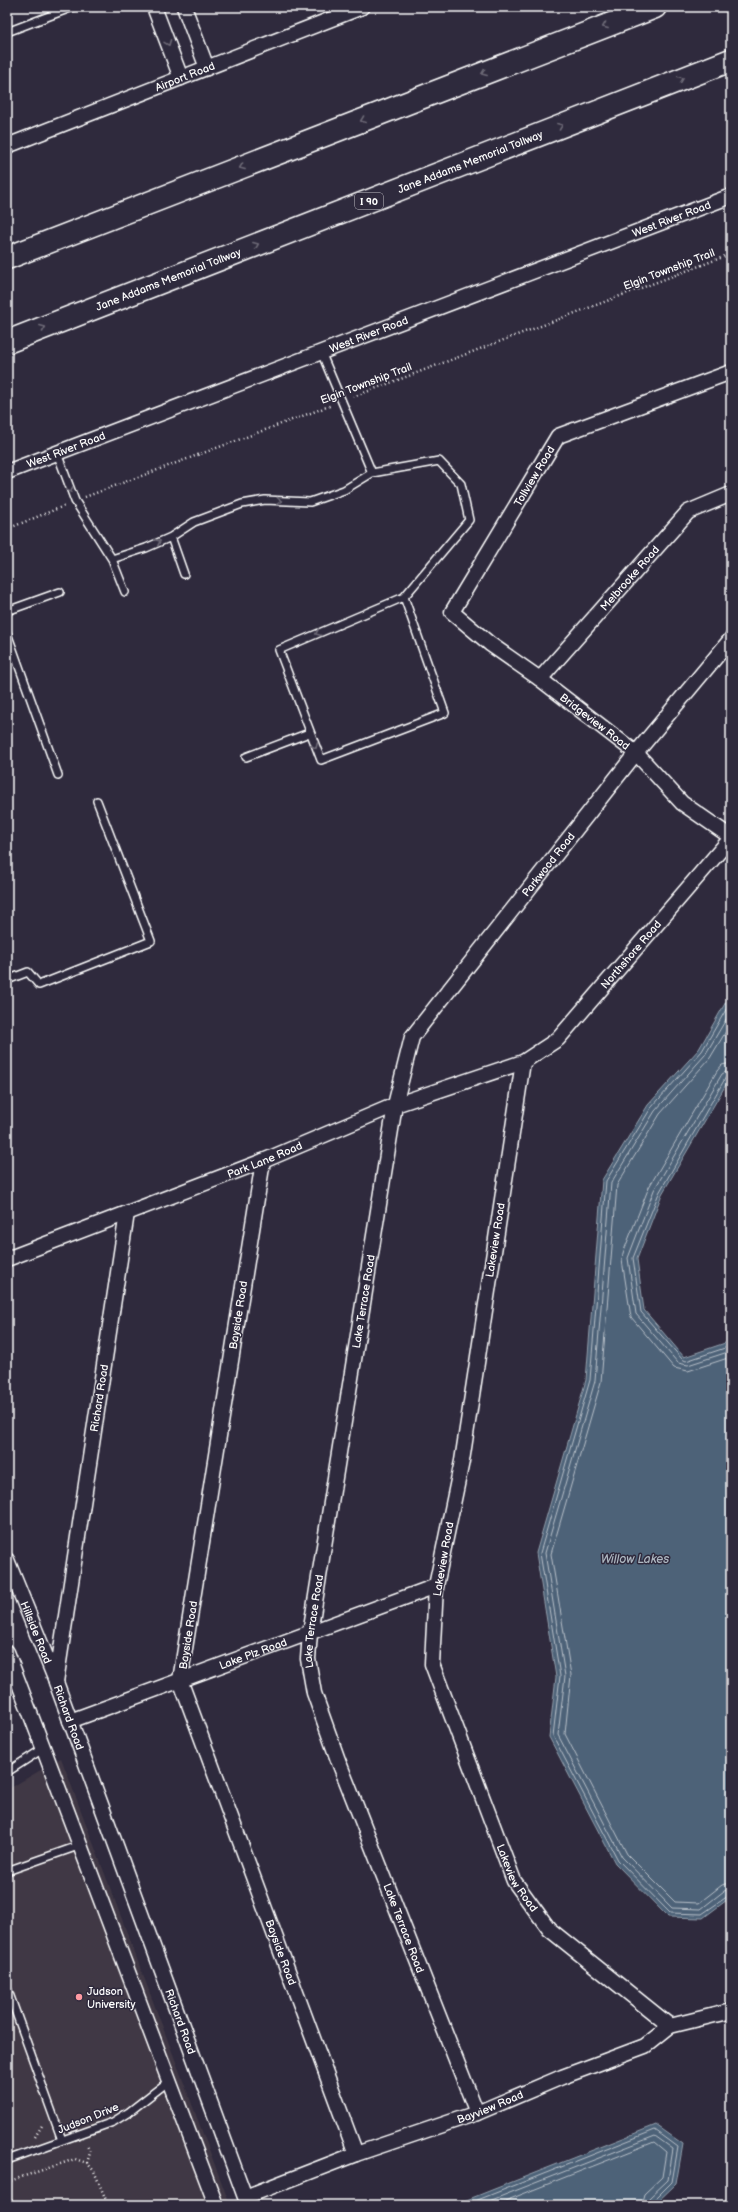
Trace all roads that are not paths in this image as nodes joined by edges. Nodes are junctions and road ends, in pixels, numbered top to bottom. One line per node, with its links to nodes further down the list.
1 (73, 7): 6 (lane)
2 (154, 7): 9 (street, one-way to 9)
3 (184, 7): 8 (street)
4 (362, 7): 8 (street, Airport Road)
5 (655, 7): 12 (highway, one-way to 12)
6 (7, 32)
7 (731, 60): 13 (highway, Jane Addams Memorial Tollway / I 90, one-way to 7)
8 (207, 68): 9 (street, Airport Road)
9 (181, 78): 10 (street, Airport Road)
10 (7, 146)
11 (731, 196): 14 (street, West River Road)
12 (7, 258)
13 (7, 342)
14 (321, 352): 16 (street, West River Road); 18 (lane)
15 (731, 372): 27 (street, Tollview Road)
16 (57, 453): 17 (street, West River Road); 21 (lane, one-way to 21)
17 (7, 472)
18 (372, 473): 20 (lane, one-way to 18); 25 (lane)
19 (731, 494): 30 (street, Melbrooke Road)
20 (171, 537): 21 (lane, one-way to 20); 22 (lane)
21 (112, 559): 24 (lane)
22 (184, 574)
23 (60, 592): 26 (lane)
24 (125, 592)
25 (404, 597): 31 (lane, one-way to 31); 31 (lane, one-way to 25)
26 (7, 611)
27 (452, 612): 30 (street, Bridgeview Road)
28 (7, 633): 34 (lane)
29 (731, 638): 32 (street, Parkwood Road)
30 (540, 679): 32 (street, Bridgeview Road)
31 (309, 732): 33 (lane)
32 (636, 753): 36 (street, Bridgeview Road); 39 (street, Parkwood Road)
33 (246, 757)
34 (58, 775)
35 (97, 801): 37 (lane)
36 (731, 838): 38 (street, Northshore Road)
37 (7, 980)
38 (523, 1062): 39 (street, Park Lane Road); 44 (street, Lakeview Road)
39 (395, 1105): 40 (street, Park Lane Road); 45 (street, Lake Terrace Road)
40 (263, 1160): 41 (street, Park Lane Road); 47 (street, Bayside Road)
41 (127, 1213): 42 (street, Park Lane Road); 48 (street, Richard Road)
42 (7, 1259)
43 (7, 1560): 48 (street, Hillside Road)
44 (436, 1586): 45 (street, Lake Plz Road); 56 (street, Lakeview Road)
45 (310, 1633): 47 (street, Lake Plz Road); 58 (street, Lake Terrace Road)
46 (7, 1652): 50 (street)
47 (180, 1680): 49 (street, Lake Plz Road); 60 (street, Bayside Road)
48 (56, 1682): 49 (street, Richard Road)
49 (70, 1721): 62 (street, Richard Road)
50 (44, 1748): 51 (lane); 52 (street)
51 (7, 1772)
52 (80, 1845): 53 (lane); 57 (street)
53 (7, 1871)
54 (7, 1988): 59 (lane)
55 (731, 2011): 56 (street, Bayview Road)
56 (670, 2026): 58 (street, Bayview Road)
57 (170, 2081): 59 (lane, Judson Drive); 63 (street)
58 (477, 2113): 60 (street, Bayview Road)
59 (62, 2140): 61 (lane, Judson Drive)
60 (356, 2154): 62 (street, Bayview Road)
61 (7, 2160)
62 (245, 2197)
63 (216, 2205)

